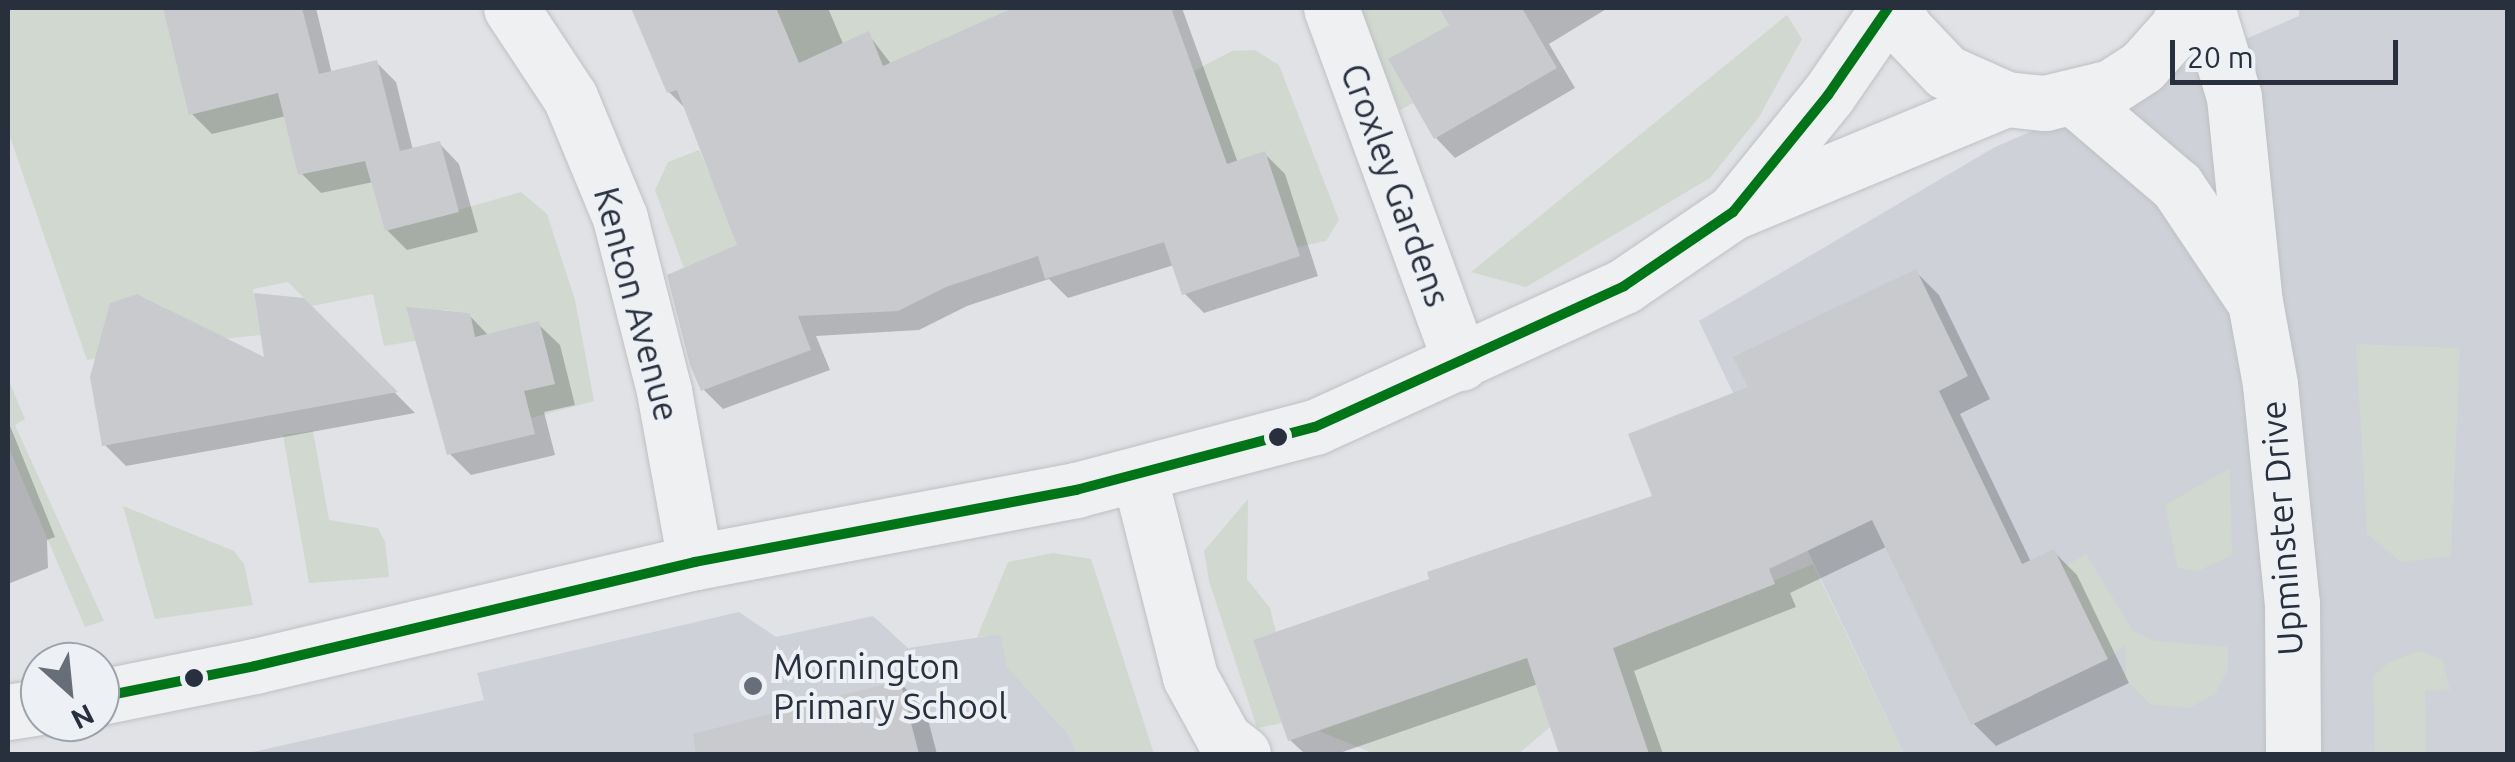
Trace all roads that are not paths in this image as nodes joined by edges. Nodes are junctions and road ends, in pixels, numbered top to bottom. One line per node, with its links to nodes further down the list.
1 (511, 8): 12 (street, Kenton Avenue)
2 (1331, 8): 10 (street, Croxley Gardens)
3 (1891, 8): 6 (street); 8 (street)
4 (2188, 8): 7 (street)
5 (2207, 8): 9 (street, Upminster Drive)
6 (2006, 98): 7 (street); 8 (street)
7 (2075, 99): 9 (street, Upminster Drive)
8 (1733, 212): 10 (street)
9 (2255, 302): 15 (street, Upminster Drive)
10 (1461, 363): 11 (street)
11 (1138, 475): 12 (street); 14 (street)
12 (695, 562): 13 (street)
13 (120, 693)
14 (1242, 754)
15 (2293, 754)

